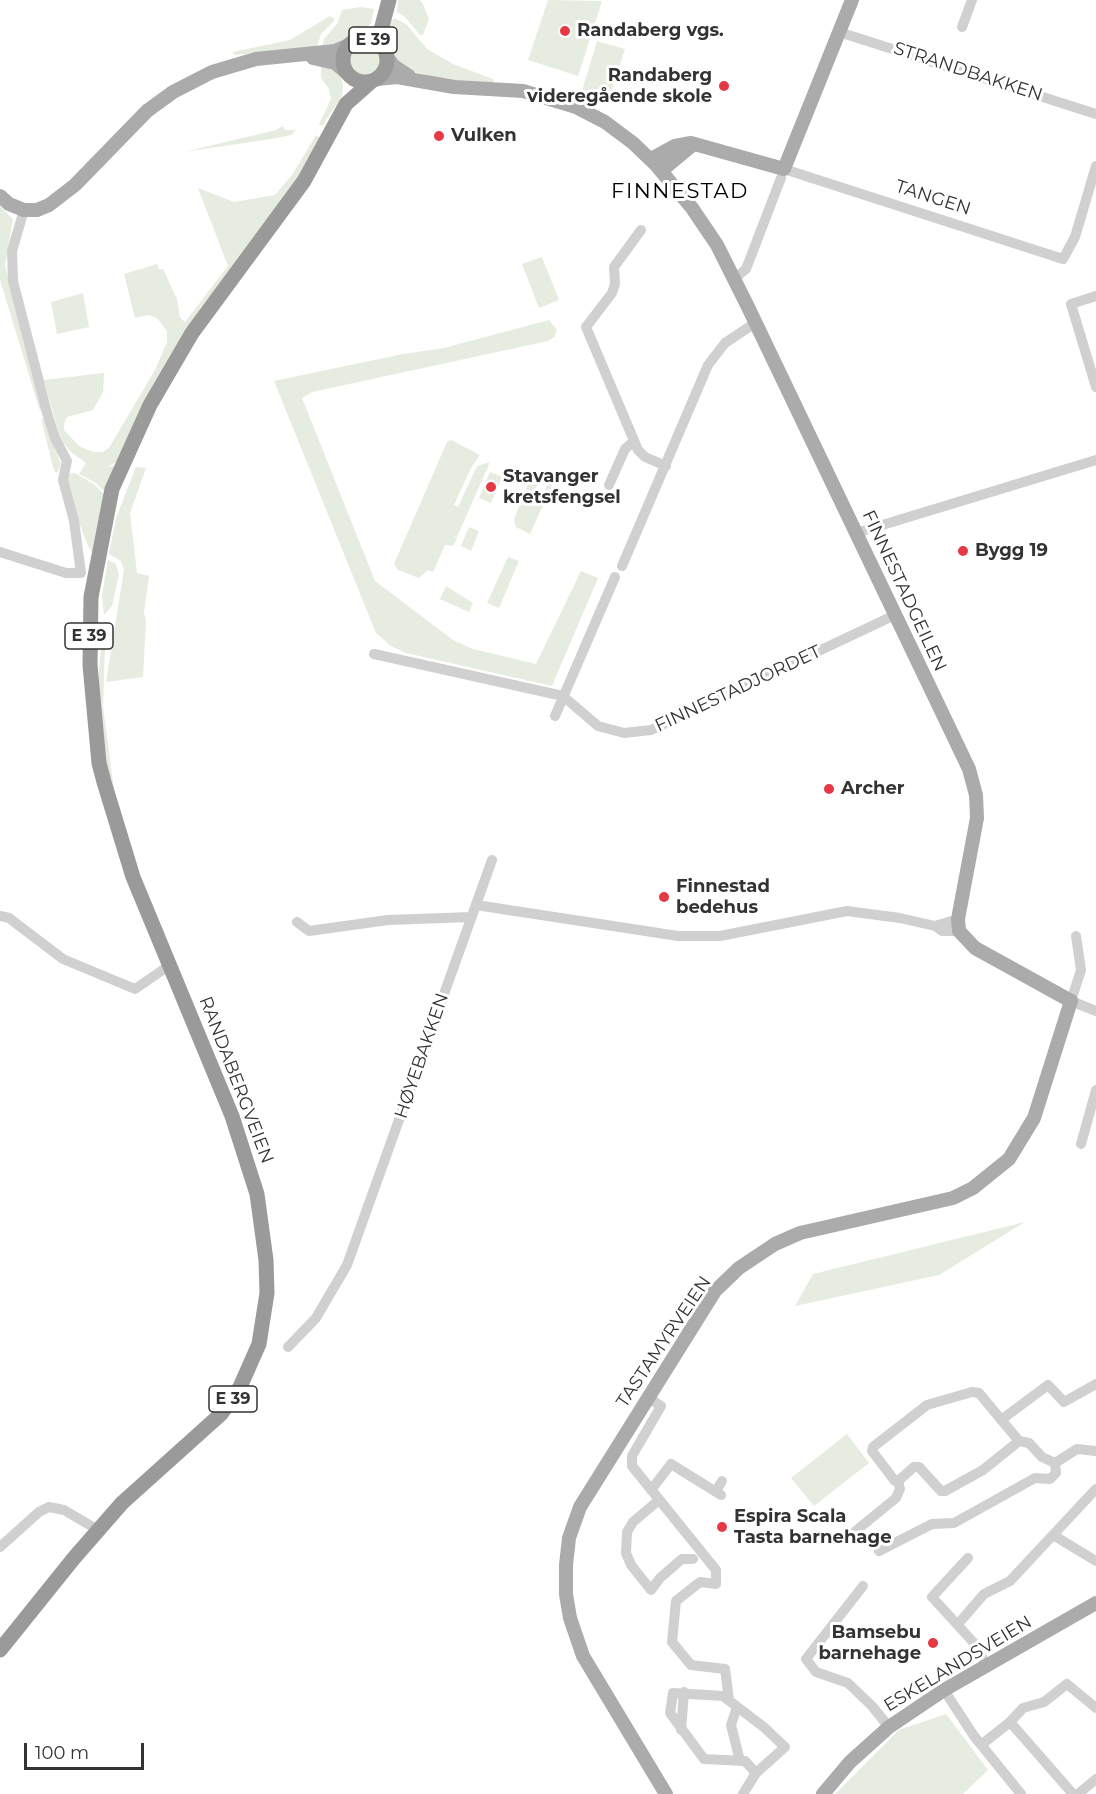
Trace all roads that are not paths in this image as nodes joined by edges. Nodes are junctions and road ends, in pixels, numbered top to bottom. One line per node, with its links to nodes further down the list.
1 (852, 0): 5 (main road)
2 (972, 0): 4 (street)
3 (388, 2): 6 (highway, E 39); 7 (highway, E 39)
4 (962, 27)
5 (840, 32): 13 (street, STRANDBAKKEN); 18 (main road)
6 (353, 42): 7 (highway, E 39); 8 (main road); 9 (highway, E 39)
7 (384, 51): 10 (main road, FINNESTADGEILEN); 11 (highway, E 39)
8 (297, 55): 9 (main road); 20 (main road)
9 (348, 74): 11 (highway, E 39); 12 (highway, RANDABERGVEIEN / E 39)
10 (414, 79): 11 (main road, FINNESTADGEILEN); 15 (main road, FINNESTADGEILEN)
11 (374, 80): 12 (highway, RANDABERGVEIEN / E 39)
12 (346, 104): 45 (highway, RANDABERGVEIEN / E 39)
13 (1096, 114)
14 (696, 144): 15 (main road); 17 (main road); 18 (main road, TANGEN)
15 (651, 159): 17 (main road, FINNESTADGEILEN)
16 (1096, 166): 18 (street, TANGEN)
17 (661, 171): 22 (main road, FINNESTADGEILEN)
18 (782, 174): 22 (street)
19 (0, 196): 20 (main road)
20 (24, 210): 31 (street)
21 (641, 230): 26 (street)
22 (734, 279): 24 (main road, FINNESTADGEILEN)
23 (1096, 296): 25 (street)
24 (755, 323): 28 (street); 30 (main road, FINNESTADGEILEN)
25 (1096, 387)
26 (634, 441): 28 (street); 29 (street)
27 (1096, 460): 30 (street)
28 (666, 466): 32 (street)
29 (609, 485)
30 (856, 533): 34 (main road, FINNESTADGEILEN)
31 (0, 552)
32 (622, 566)
33 (615, 577): 36 (street)
34 (895, 615): 36 (street, FINNESTADJORDET); 43 (main road, FINNESTADGEILEN)
35 (374, 654): 36 (street, FINNESTADJORDET)
36 (563, 696): 37 (street)
37 (555, 716)
38 (492, 860): 39 (street, HØYEBAKKEN)
39 (476, 905): 41 (street, HØYEBAKKEN); 43 (street)
40 (0, 916): 45 (street)
41 (471, 917): 42 (street); 50 (street, HØYEBAKKEN)
42 (297, 922)
43 (958, 925): 46 (main road)
44 (1076, 936): 46 (street)
45 (170, 965): 62 (highway, RANDABERGVEIEN / E 39)
46 (1071, 1001): 47 (street); 52 (main road, TASTAMYRVEIEN)
47 (1096, 1011)
48 (1096, 1090): 49 (street)
49 (1081, 1144)
50 (288, 1347)
51 (1096, 1384): 53 (street)
52 (647, 1397): 59 (street); 84 (main road, TASTAMYRVEIEN)
53 (1002, 1420): 54 (street); 58 (street)
54 (1019, 1441): 56 (street); 58 (street)
55 (1096, 1451): 56 (street)
56 (1055, 1463): 66 (street)
57 (722, 1481): 59 (street)
58 (898, 1481): 63 (street)
59 (651, 1490): 61 (street)
60 (1096, 1491): 64 (street)
61 (659, 1500): 68 (street); 76 (street)
62 (98, 1530): 65 (street); 73 (highway, RANDABERGVEIEN / E 39)
63 (852, 1534)
64 (1053, 1535): 69 (street); 72 (street)
65 (0, 1547)
66 (879, 1551)
67 (968, 1558): 72 (street)
68 (693, 1559)
69 (1096, 1561)
70 (863, 1586): 79 (street)
71 (1096, 1603): 74 (main road, ESKELANDSVEIEN)
72 (958, 1624): 74 (street)
73 (0, 1650)
74 (987, 1666): 75 (main road, ESKELANDSVEIEN)
75 (944, 1690): 79 (main road, ESKELANDSVEIEN); 80 (street)
76 (733, 1704): 81 (street); 81 (street); 82 (street)
77 (1096, 1708): 78 (street)
78 (1011, 1722): 80 (street); 88 (street)
79 (889, 1727): 86 (main road, ESKELANDSVEIEN)
80 (981, 1745): 87 (street)
81 (740, 1761): 82 (street)
82 (756, 1773): 85 (street)
83 (1096, 1779): 89 (street)
84 (666, 1794)
85 (743, 1794)
86 (823, 1794)
87 (1021, 1794)
88 (1073, 1794)
89 (1078, 1794)

